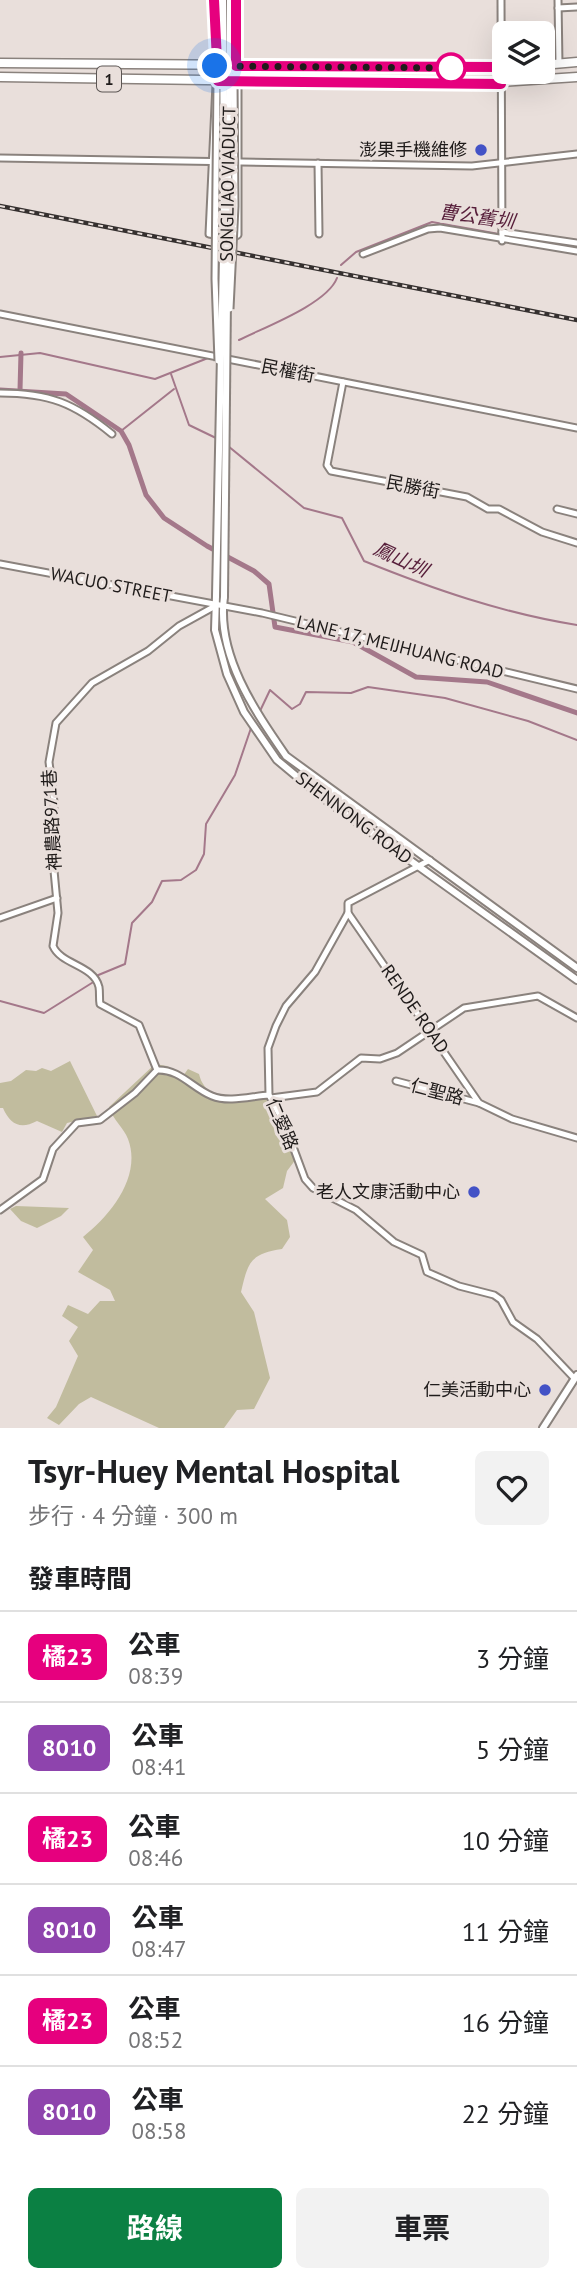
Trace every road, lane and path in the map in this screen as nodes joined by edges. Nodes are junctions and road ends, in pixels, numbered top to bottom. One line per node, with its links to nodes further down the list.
1 (214, 0): 15 (street)
2 (223, 0): 40 (street, SONGLIAO VIADUCT, bridge)
3 (230, 0): 40 (street, SONGLIAO VIADUCT, bridge)
4 (236, 0): 16 (street)
5 (501, 0): 9 (street)
6 (558, 0): 8 (street)
7 (577, 7): 8 (street)
8 (558, 8): 14 (street)
9 (501, 21)
10 (577, 62): 14 (main road)
11 (0, 63): 12 (main road, 1)
12 (76, 64): 15 (main road, 1); 21 (main road)
13 (555, 64): 14 (main road)
14 (559, 64)
15 (215, 66): 16 (main road, 1); 23 (street)
16 (236, 66): 17 (main road, 1); 24 (street)
17 (359, 67): 18 (main road, 1); 25 (main road)
18 (492, 67)
19 (0, 77): 21 (main road, 1)
20 (577, 77): 22 (main road, 1)
21 (75, 79): 23 (main road, 1)
22 (555, 79)
23 (218, 81): 24 (main road, 1); 30 (street); 40 (street, SONGLIAO VIADUCT, bridge)
24 (233, 81): 25 (main road, 1); 31 (street); 40 (street, SONGLIAO VIADUCT, bridge)
25 (359, 82): 26 (main road, 1)
26 (492, 84)
27 (501, 84): 33 (street)
28 (577, 154): 33 (street)
29 (0, 158): 30 (street)
30 (211, 162): 31 (street); 31 (street)
31 (238, 162): 32 (street)
32 (318, 163): 33 (street); 34 (street)
33 (501, 164): 35 (street)
34 (318, 233)
35 (502, 236): 36 (street); 37 (street); 38 (street)
36 (577, 243)
37 (577, 251)
38 (363, 254)
39 (0, 314): 41 (street, 民權街)
40 (222, 368): 49 (street, SONGLIAO VIADUCT, bridge)
41 (343, 382): 43 (street, 民權街); 47 (street, 民勝街)
42 (0, 393): 44 (street)
43 (577, 428)
44 (112, 434)
45 (557, 509): 46 (street)
46 (577, 514)
47 (577, 542)
48 (0, 564): 50 (street, WACUO STREET)
49 (220, 597): 50 (street, SHENNONG ROAD)
50 (220, 606): 51 (street, LANE 17, MEIJHUANG ROAD); 52 (street, SHENNONG ROAD); 53 (street, SHENNONG ROAD); 54 (street, 神農路971巷)
51 (577, 689)
52 (430, 860): 53 (street); 57 (street, SHENNONG ROAD)
53 (419, 866): 55 (street); 58 (street, SHENNONG ROAD)
54 (57, 898): 56 (street); 61 (street, 神農路971巷)
55 (348, 913): 60 (street, RENDE ROAD); 63 (street, 仁愛路)
56 (0, 918)
57 (577, 968)
58 (577, 980)
59 (577, 1018): 60 (street)
60 (430, 1030): 63 (street); 64 (street, RENDE ROAD)
61 (157, 1070): 63 (street); 66 (street)
62 (396, 1081): 64 (street, 仁聖路)
63 (270, 1096): 67 (street, 仁愛路)
64 (479, 1103): 65 (street)
65 (577, 1138)
66 (0, 1210)
67 (576, 1376): 68 (street)
68 (543, 1428)

